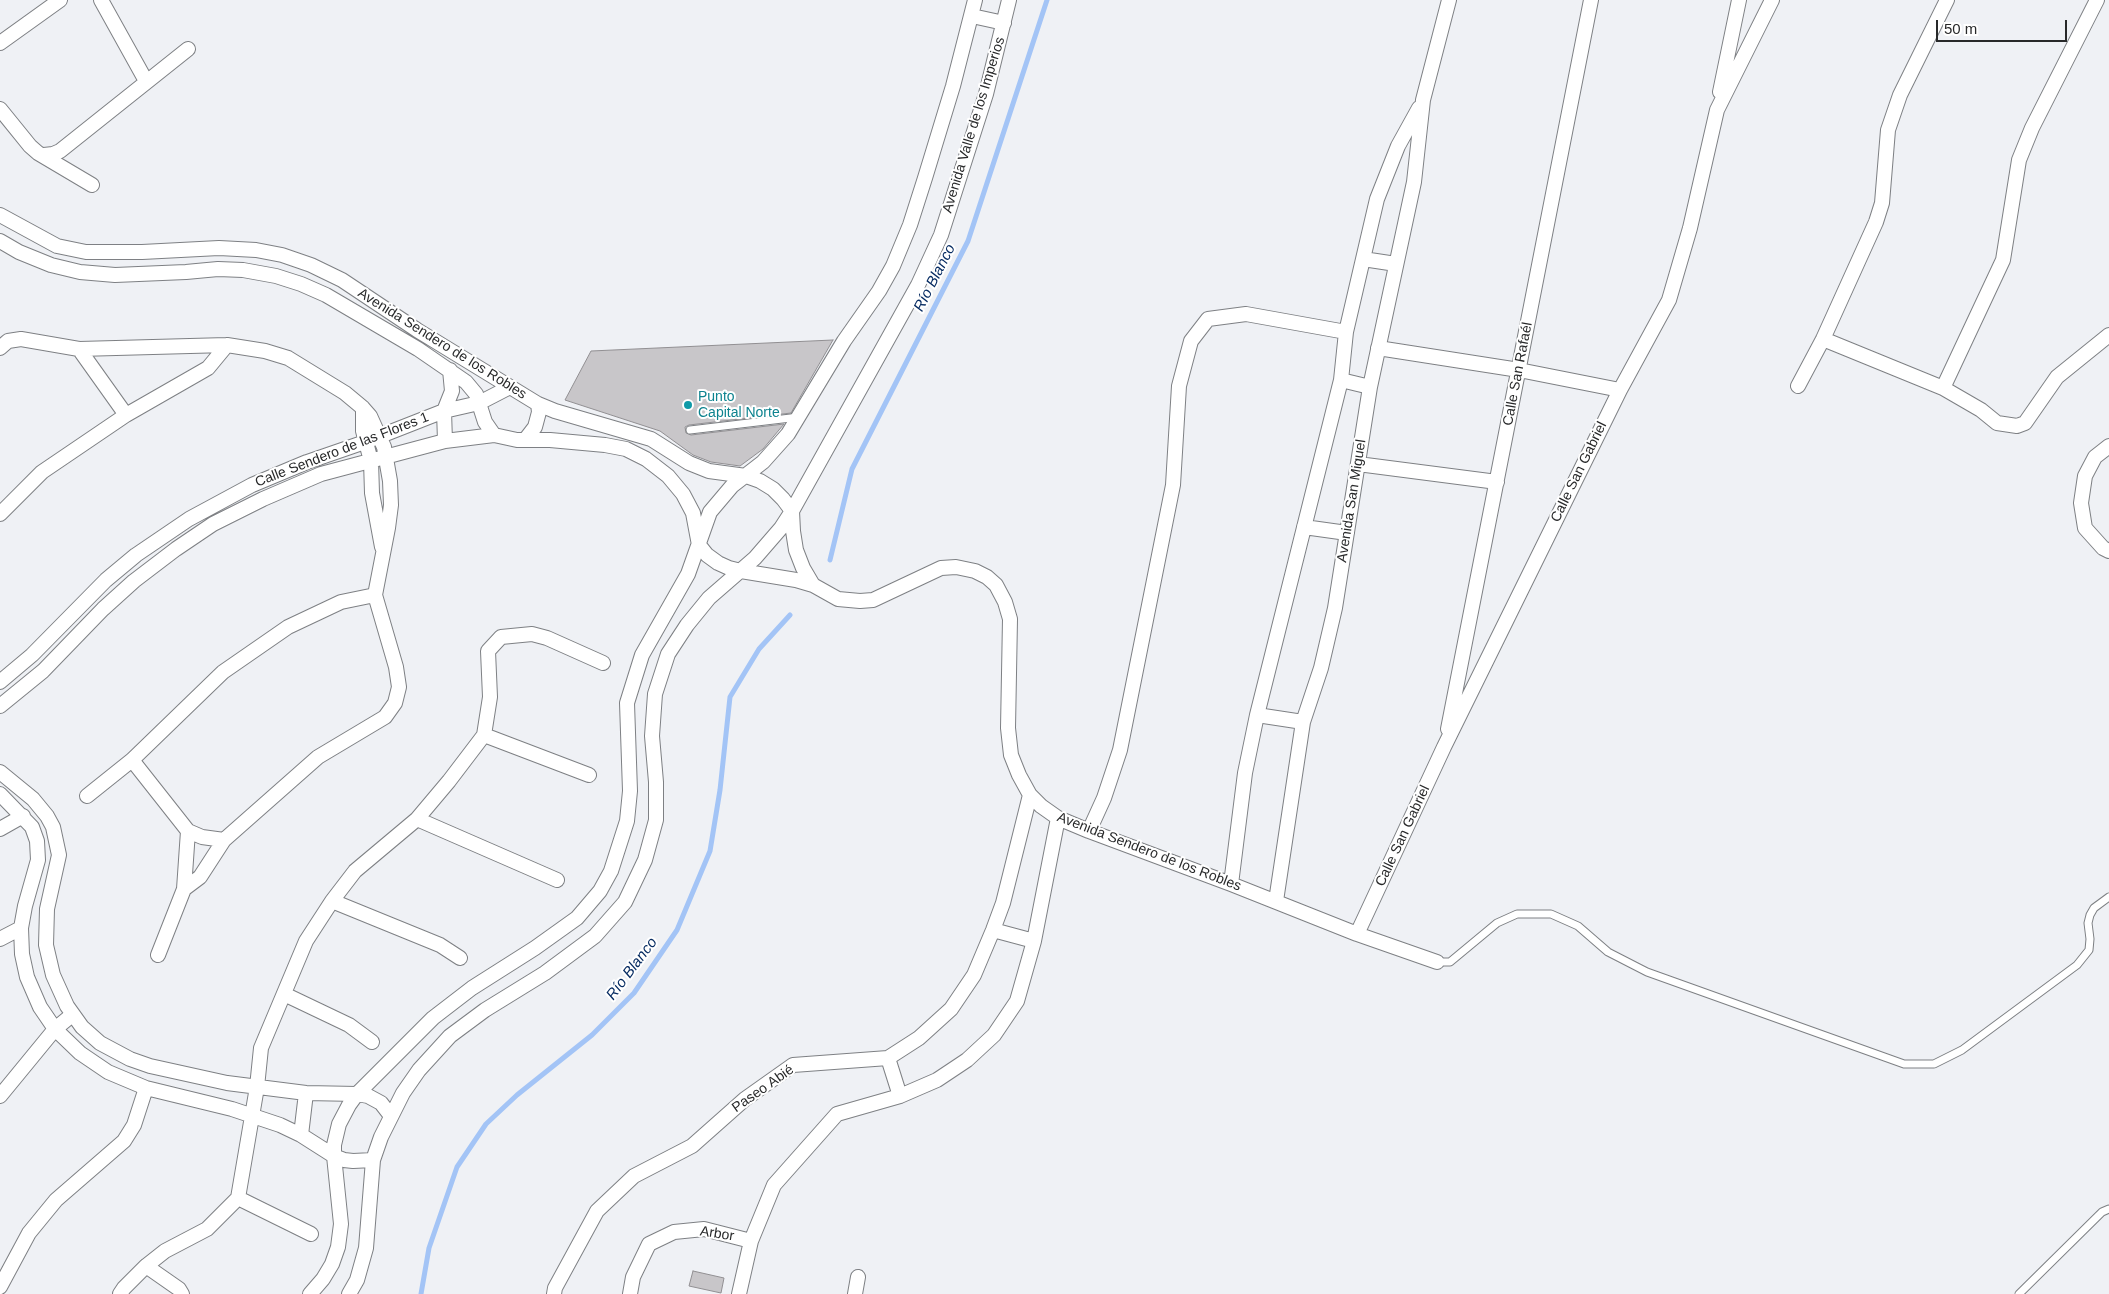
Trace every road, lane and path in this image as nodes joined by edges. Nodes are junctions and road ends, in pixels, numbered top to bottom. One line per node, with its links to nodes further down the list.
1 (60, 0): 13 (street)
2 (101, 0): 15 (street)
3 (975, 0): 11 (street)
4 (1008, 0): 12 (street, Avenida Valle de los Imperios)
5 (1449, 0): 16 (street, Avenida San Miguel)
6 (1592, 0): 33 (street, Calle San Rafaél)
7 (1738, 0): 18 (street)
8 (1772, 0): 18 (street, Calle San Gabriel)
9 (1947, 0): 27 (street)
10 (2097, 0): 38 (street)
11 (972, 16): 12 (street); 45 (street)
12 (1004, 23): 58 (street, Avenida Valle de los Imperios)
13 (0, 43)
14 (188, 49): 15 (street)
15 (146, 81): 19 (street)
16 (1423, 100): 23 (street, Avenida San Miguel); 24 (street, Avenida San Miguel)
17 (0, 109): 19 (street)
18 (1717, 110): 39 (street, Calle San Gabriel)
19 (44, 155): 20 (street)
20 (92, 184)
21 (0, 215): 36 (street, Avenida Sendero de los Robles)
22 (0, 241): 32 (street, Avenida Sendero de los Robles)
23 (1363, 259): 24 (street); 25 (street, Avenida San Miguel)
24 (1396, 264): 30 (street, Avenida San Miguel)
25 (1346, 332): 34 (street, Avenida San Miguel); 86 (street)
26 (2109, 336): 38 (street)
27 (1823, 339): 35 (street); 38 (street)
28 (227, 345): 31 (street); 42 (street); 44 (street)
29 (0, 348): 31 (street)
30 (1378, 348): 33 (street); 37 (street, Avenida San Miguel)
31 (79, 349): 44 (street)
32 (450, 370): 40 (street, Avenida Sendero de los Robles); 43 (street)
33 (1519, 370): 39 (street); 57 (street, Calle San Rafaél)
34 (1341, 380): 37 (street); 60 (street, Avenida San Miguel)
35 (1798, 386)
36 (510, 387): 40 (street, Calle Sendero de las Flores 1); 41 (street, Avenida Sendero de los Robles)
37 (1370, 387): 55 (street, Avenida San Miguel)
38 (1943, 388)
39 (1620, 390): 74 (street, Calle San Gabriel)
40 (479, 403): 43 (street, Calle Sendero de las Flores 1); 47 (street, Avenida Sendero de los Robles)
41 (538, 404): 49 (street); 56 (street, Avenida Sendero de los Robles)
42 (363, 408): 48 (street); 51 (street)
43 (444, 411): 48 (street, Calle Sendero de las Flores 1); 50 (street)
44 (126, 415): 59 (street)
45 (800, 417): 46 (lane); 56 (street)
46 (690, 430)
47 (494, 435): 49 (street); 50 (street, Calle Sendero de las Flores 1)
48 (380, 436): 51 (street, Calle Sendero de las Flores 1); 53 (street)
49 (525, 440): 62 (street)
50 (445, 441): 53 (street, Calle Sendero de las Flores 1)
51 (365, 442): 54 (street); 69 (street, Calle Sendero de las Flores 1)
52 (2109, 446): 63 (street)
53 (386, 458): 54 (street, Calle Sendero de las Flores 1); 64 (street)
54 (371, 461): 64 (street); 70 (street, Calle Sendero de las Flores 1)
55 (1358, 464): 57 (street); 61 (street, Avenida San Miguel)
56 (746, 476): 58 (street, Avenida Sendero de los Robles); 62 (street)
57 (1496, 482): 74 (street, Calle San Rafaél)
58 (792, 512): 65 (street); 66 (street, Avenida Sendero de los Robles)
59 (0, 514)
60 (1304, 527): 61 (street); 71 (street, Avenida San Miguel)
61 (1347, 533): 72 (street, Avenida San Miguel)
62 (699, 545): 65 (street, Avenida Sendero de los Robles); 110 (street)
63 (2109, 551)
64 (383, 552): 67 (street)
65 (741, 572): 66 (street, Avenida Sendero de los Robles); 114 (street)
66 (814, 585): 79 (street, Avenida Sendero de los Robles)
67 (375, 595): 75 (street); 87 (street)
68 (603, 663): 73 (street)
69 (0, 682)
70 (0, 706)
71 (1257, 715): 72 (street); 89 (street, Avenida San Miguel)
72 (1303, 722): 93 (street, Avenida San Miguel)
73 (484, 735): 77 (street); 83 (street)
74 (1444, 747): 96 (street, Calle San Gabriel)
75 (132, 760): 80 (street); 85 (street)
76 (0, 772): 103 (street)
77 (589, 775)
78 (0, 794): 81 (street)
79 (1030, 795): 82 (street, Avenida Sendero de los Robles); 95 (street, Paseo Abié)
80 (88, 796)
81 (23, 816): 84 (street); 94 (street)
82 (1058, 818): 86 (street, Avenida Sendero de los Robles); 98 (street)
83 (416, 819): 88 (street); 92 (street)
84 (0, 829)
85 (188, 831): 87 (street); 90 (street)
86 (1089, 832): 89 (street, Avenida Sendero de los Robles)
87 (224, 840): 90 (street)
88 (557, 880)
89 (1231, 884): 93 (street, Avenida Sendero de los Robles)
90 (184, 889): 99 (street)
91 (2109, 897): 101 (lane)
92 (332, 901): 100 (street); 102 (street)
93 (1276, 901): 96 (street, Avenida Sendero de los Robles)
94 (21, 928): 97 (street); 104 (street)
95 (993, 930): 98 (street); 106 (street, Paseo Abié)
96 (1357, 934): 101 (street, Avenida Sendero de los Robles)
97 (0, 939)
98 (1034, 941): 112 (street)
99 (158, 955)
100 (460, 958)
101 (1437, 962)
102 (284, 994): 105 (street); 107 (street)
103 (72, 1015): 104 (street); 107 (street)
104 (55, 1029): 108 (street); 111 (street)
105 (372, 1042)
106 (888, 1058): 112 (street); 129 (street, Paseo Abié)
107 (257, 1087): 109 (street); 113 (street)
108 (146, 1088): 113 (street); 124 (street)
109 (306, 1093): 110 (street); 115 (street)
110 (357, 1094): 114 (street); 116 (street)
111 (0, 1096)
112 (900, 1096): 121 (street)
113 (252, 1115): 115 (street); 118 (street)
114 (391, 1116): 117 (street)
115 (301, 1135): 116 (street)
116 (334, 1156): 117 (street); 127 (street)
117 (373, 1160): 128 (street)
118 (238, 1198): 120 (street); 122 (street)
119 (2109, 1209): 133 (lane)
120 (311, 1234)
121 (751, 1241): 130 (street, Arbor); 131 (street)
122 (146, 1266): 125 (street); 126 (street)
123 (858, 1277): 132 (street)
124 (0, 1287)
125 (120, 1294)
126 (182, 1294)
127 (310, 1294)
128 (349, 1294)
129 (554, 1294)
130 (630, 1294)
131 (739, 1294)
132 (855, 1294)
133 (2019, 1294)

